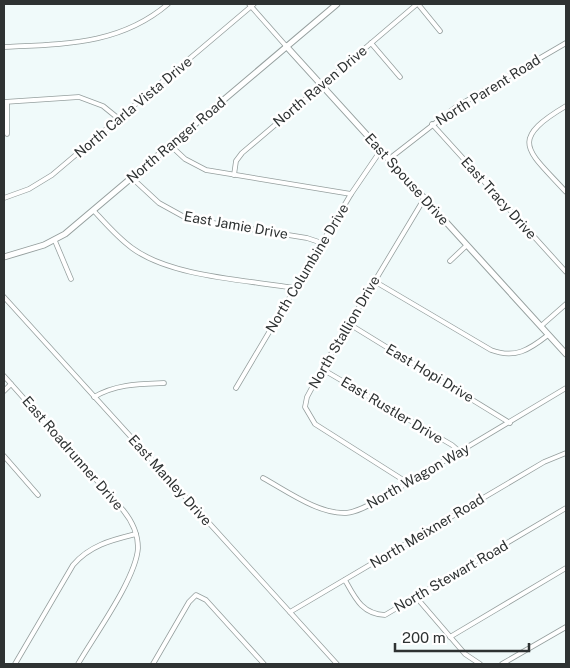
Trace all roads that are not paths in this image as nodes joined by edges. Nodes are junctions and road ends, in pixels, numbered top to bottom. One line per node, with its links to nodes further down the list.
1 (168, 4): 9 (street)
2 (337, 4): 8 (street, North Ranger Road)
3 (418, 4): 5 (street); 6 (street, North Raven Drive)
4 (252, 5): 8 (street, East Spouse Drive); 14 (street, North Carla Vista Drive)
5 (440, 30)
6 (371, 43): 10 (street); 11 (street, North Raven Drive)
7 (566, 43): 15 (street, North Parent Road)
8 (286, 46): 11 (street, East Spouse Drive); 17 (street, North Ranger Road)
9 (4, 47)
10 (400, 77)
11 (322, 84): 18 (street, East Spouse Drive); 20 (street, North Raven Drive)
12 (5, 102): 14 (street); 16 (street)
13 (566, 106): 22 (street)
14 (119, 119): 24 (street, North Carla Vista Drive)
15 (432, 124): 19 (street, North Parent Road); 32 (street, East Tracy Drive)
16 (7, 134)
17 (170, 146): 20 (street); 21 (street, North Ranger Road)
18 (381, 150): 19 (street, East Spouse Drive); 23 (street, North Columbine Drive)
19 (389, 159): 25 (street, East Spouse Drive)
20 (234, 175): 23 (street)
21 (132, 178): 26 (street, North Ranger Road); 28 (street, East Jamie Drive)
22 (566, 192)
23 (351, 194): 28 (street, North Columbine Drive)
24 (4, 198)
25 (424, 199): 29 (street, East Spouse Drive); 34 (street, North Stallion Drive)
26 (94, 211): 27 (street, North Ranger Road); 35 (street)
27 (55, 240): 30 (street, North Ranger Road); 33 (street)
28 (322, 243): 35 (street, North Columbine Drive)
29 (467, 245): 31 (street); 39 (street, East Spouse Drive)
30 (4, 257)
31 (450, 261)
32 (566, 272)
33 (71, 279)
34 (374, 280): 38 (street, North Stallion Drive); 40 (street)
35 (295, 288): 46 (street, North Columbine Drive)
36 (4, 297): 49 (street, East Manley Drive)
37 (566, 304): 39 (street)
38 (349, 324): 42 (street, North Stallion Drive); 50 (street, East Hopi Drive)
39 (541, 326): 40 (street, East Spouse Drive)
40 (548, 334): 41 (street, East Spouse Drive)
41 (566, 354)
42 (322, 369): 51 (street, East Rustler Drive); 55 (street, North Stallion Drive)
43 (4, 376): 45 (street, East Roadrunner Drive)
44 (164, 383): 49 (street)
45 (11, 384): 48 (street); 58 (street, East Roadrunner Drive)
46 (236, 388)
47 (566, 388): 50 (street, North Wagon Way)
48 (4, 391)
49 (94, 397): 62 (street, East Manley Drive)
50 (510, 423): 51 (street, North Wagon Way)
51 (460, 452): 55 (street, North Wagon Way)
52 (566, 453): 60 (street, North Meixner Road)
53 (4, 456): 56 (street)
54 (263, 478): 55 (street, North Wagon Way)
55 (408, 483)
56 (38, 495)
57 (566, 508): 61 (street, North Stewart Road)
58 (136, 534): 65 (street); 66 (street)
59 (566, 568): 64 (street)
60 (345, 580): 61 (street, North Stewart Road); 62 (street, North Meixner Road)
61 (416, 597): 64 (street)
62 (290, 612): 69 (street, East Manley Drive)
63 (566, 627): 71 (street)
64 (450, 637): 70 (street)
65 (15, 664)
66 (78, 664)
67 (153, 664): 68 (street)
68 (264, 664)
69 (337, 664)
70 (480, 664)
71 (502, 664)

